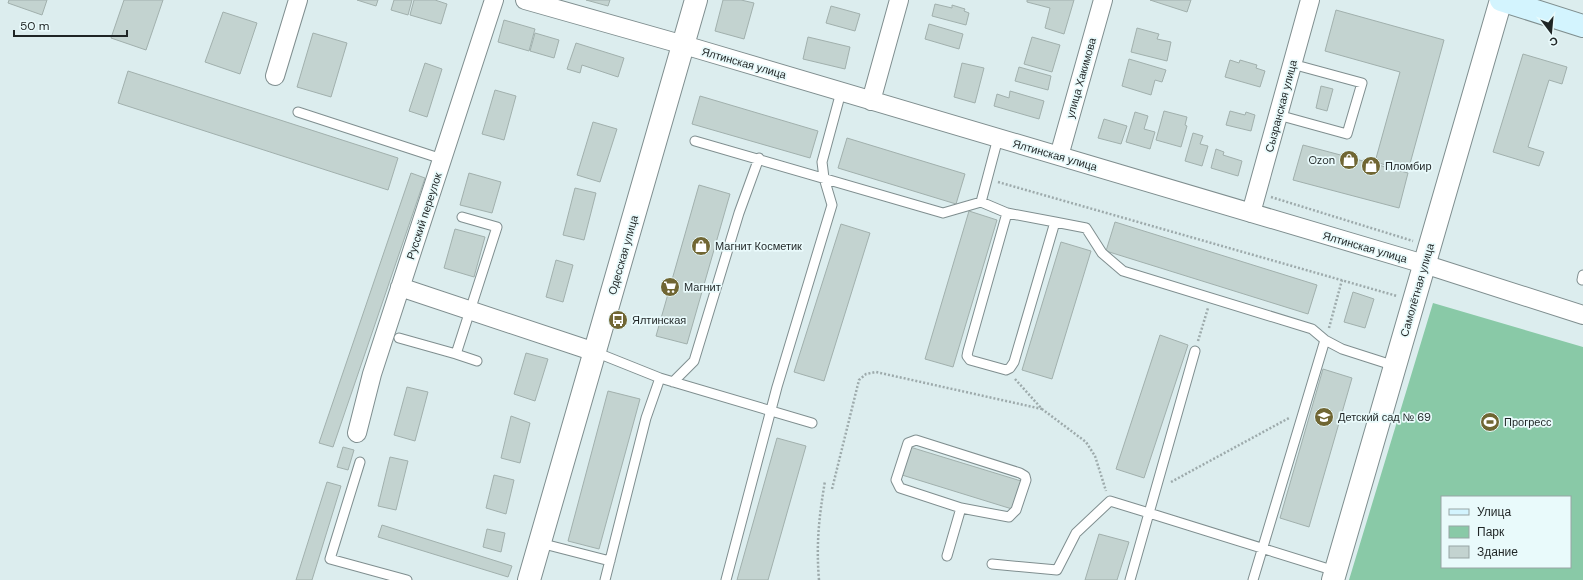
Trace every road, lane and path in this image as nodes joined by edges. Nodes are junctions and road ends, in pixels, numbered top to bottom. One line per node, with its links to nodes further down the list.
1 (298, 0): 13 (street)
2 (494, 0): 22 (street, Русский переулок)
3 (525, 0): 9 (street, Ялтинская улица)
4 (696, 0): 11 (street, Одесская улица)
5 (899, 0): 15 (street)
6 (1103, 0): 20 (street, улица Хакимова)
7 (1310, 0): 12 (street, Сызранская улица)
8 (1501, 0): 10 (main road); 31 (street, Самолётная улица)
9 (564, 5): 11 (street, Ялтинская улица)
10 (1583, 26)
11 (684, 45): 14 (street, Ялтинская улица); 41 (street, Одесская улица)
12 (1292, 64): 17 (street, Сызранская улица); 17 (lane)
13 (275, 76)
14 (841, 92): 15 (street, Ялтинская улица); 23 (lane)
15 (871, 101): 18 (street, Ялтинская улица)
16 (298, 112): 22 (lane)
17 (1278, 115): 25 (street, Сызранская улица)
18 (998, 138): 20 (street, Ялтинская улица); 24 (lane)
19 (695, 141): 21 (lane)
20 (1059, 156): 28 (street, Ялтинская улица)
21 (759, 158): 23 (lane); 47 (lane)
22 (442, 159): 33 (street, Русский переулок)
23 (824, 178): 26 (lane); 50 (lane)
24 (987, 179): 26 (lane); 32 (path)
25 (1257, 193): 28 (street, Сызранская улица); 31 (path)
26 (981, 202): 27 (lane)
27 (1007, 213): 30 (lane); 45 (lane)
28 (1251, 213): 31 (street, Ялтинская улица)
29 (462, 217): 36 (lane)
30 (1055, 222): 35 (lane); 45 (lane)
31 (1427, 255): 37 (street, Ялтинская улица); 44 (street, Самолётная улица)
32 (1342, 280): 34 (path); 39 (path)
33 (400, 287): 36 (street); 52 (street, Русский переулок)
34 (1398, 296)
35 (1212, 298): 39 (lane); 40 (path)
36 (470, 311): 41 (street); 42 (lane)
37 (1583, 315)
38 (399, 338): 42 (lane)
39 (1325, 340): 44 (lane); 49 (lane)
40 (1195, 351): 56 (lane)
41 (595, 352): 46 (lane); 60 (street, Одесская улица)
42 (456, 354): 43 (lane)
43 (477, 361)
44 (1395, 366): 66 (street, Самолётная улица)
45 (1006, 370): 48 (path)
46 (660, 378): 47 (lane); 63 (lane)
47 (673, 382): 50 (lane)
48 (1042, 409): 55 (path); 57 (path)
49 (1304, 410): 56 (path); 61 (lane)
50 (770, 412): 51 (lane); 70 (lane)
51 (812, 423)
52 (356, 433)
53 (360, 462): 65 (lane)
54 (825, 481): 71 (path)
55 (832, 489)
56 (1156, 490): 59 (lane)
57 (1110, 501): 59 (lane); 64 (lane)
58 (961, 508): 58 (lane); 62 (lane)
59 (1149, 513): 61 (lane); 72 (lane)
60 (540, 543): 63 (lane); 68 (street, Одесская улица)
61 (1262, 549): 66 (lane); 73 (lane)
62 (947, 556)
63 (610, 561): 69 (lane)
64 (992, 564)
65 (378, 576): 67 (lane)
66 (1335, 576)
67 (407, 580)
68 (529, 580)
69 (605, 580)
70 (726, 580)
71 (819, 580)
72 (1130, 580)
73 (1253, 580)

